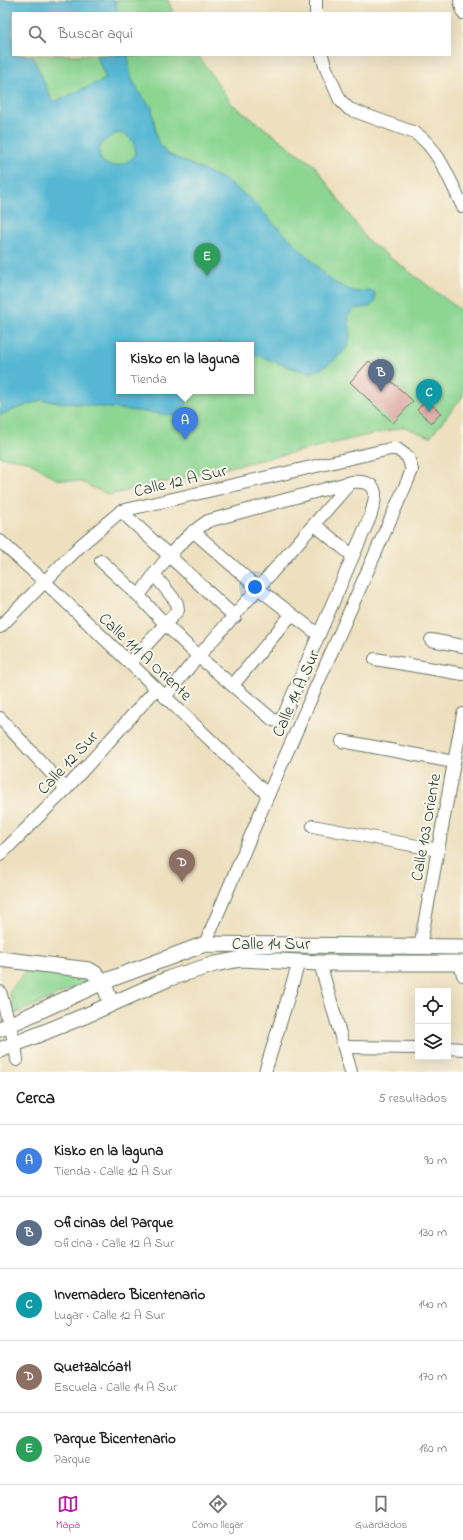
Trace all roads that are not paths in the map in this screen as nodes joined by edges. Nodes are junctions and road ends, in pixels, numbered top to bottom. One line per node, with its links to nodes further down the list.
1 (316, 0): 3 (street)
2 (460, 0): 4 (street)
3 (316, 12)
4 (463, 13)
5 (322, 56): 6 (street)
6 (463, 206)
7 (408, 457): 9 (street, Calle 12 A Sur); 38 (street, Calle 14 A Sur)
8 (351, 482): 10 (street, Calle 12 Sur); 11 (street); 14 (street)
9 (121, 511): 13 (street); 17 (street, Calle 12 A Sur)
10 (315, 524): 14 (street); 18 (street, Calle 12 Sur)
11 (193, 531): 13 (street); 18 (street)
12 (0, 541): 17 (street, Calle 111 A Oriente)
13 (169, 556): 16 (street); 21 (street)
14 (353, 556): 24 (street)
15 (101, 561): 19 (street)
16 (154, 574): 19 (street); 22 (street)
17 (45, 582): 23 (street, Calle 12 A Sur); 29 (street, Calle 111 A Oriente)
18 (259, 589): 20 (street); 21 (street, Calle 12 Sur)
19 (139, 596): 22 (street)
20 (291, 615): 24 (street); 31 (street)
21 (235, 616): 27 (street, Calle 12 Sur)
22 (166, 625): 27 (street); 29 (street)
23 (0, 627)
24 (319, 635): 31 (street)
25 (431, 640): 26 (street)
26 (463, 646)
27 (199, 657): 31 (street); 32 (street, Calle 12 Sur)
28 (375, 659): 30 (street)
29 (130, 663): 32 (street, Calle 111 A Oriente)
30 (463, 674)
31 (233, 685)
32 (161, 693): 37 (street, Calle 12 Sur); 38 (street, Calle 111 A Oriente)
33 (463, 714): 36 (street, Calle 103 Oriente)
34 (0, 718): 37 (street)
35 (342, 741): 36 (street)
36 (454, 762): 40 (street, Calle 103 Oriente)
37 (66, 789): 41 (street, Calle 12 Sur)
38 (268, 795): 42 (street, Calle 14 A Sur)
39 (313, 826): 40 (street)
40 (438, 850): 43 (street, Calle 103 Oriente)
41 (1, 852)
42 (205, 944): 43 (main road, Calle 14 Sur); 49 (main road, Calle 14 Sur)
43 (420, 947): 44 (main road, Calle 14 Sur)
44 (463, 947)
45 (0, 959): 49 (main road)
46 (299, 962): 47 (main road, Calle 14 Sur); 51 (main road, Calle 14 Sur); 60 (street)
47 (320, 963): 48 (main road, Calle 14 Sur); 54 (street)
48 (462, 967)
49 (103, 982): 51 (main road); 52 (main road, Calle 14 Sur)
50 (0, 992): 52 (street)
51 (111, 1004): 53 (main road, Calle 14 Sur)
52 (4, 1027): 53 (street)
53 (15, 1044): 58 (main road, Calle 14 Sur); 59 (street)
54 (344, 1047): 55 (street); 61 (street)
55 (415, 1048)
56 (451, 1048): 57 (street)
57 (463, 1049)
58 (0, 1050)
59 (17, 1060)
60 (265, 1072)
61 (351, 1072)

